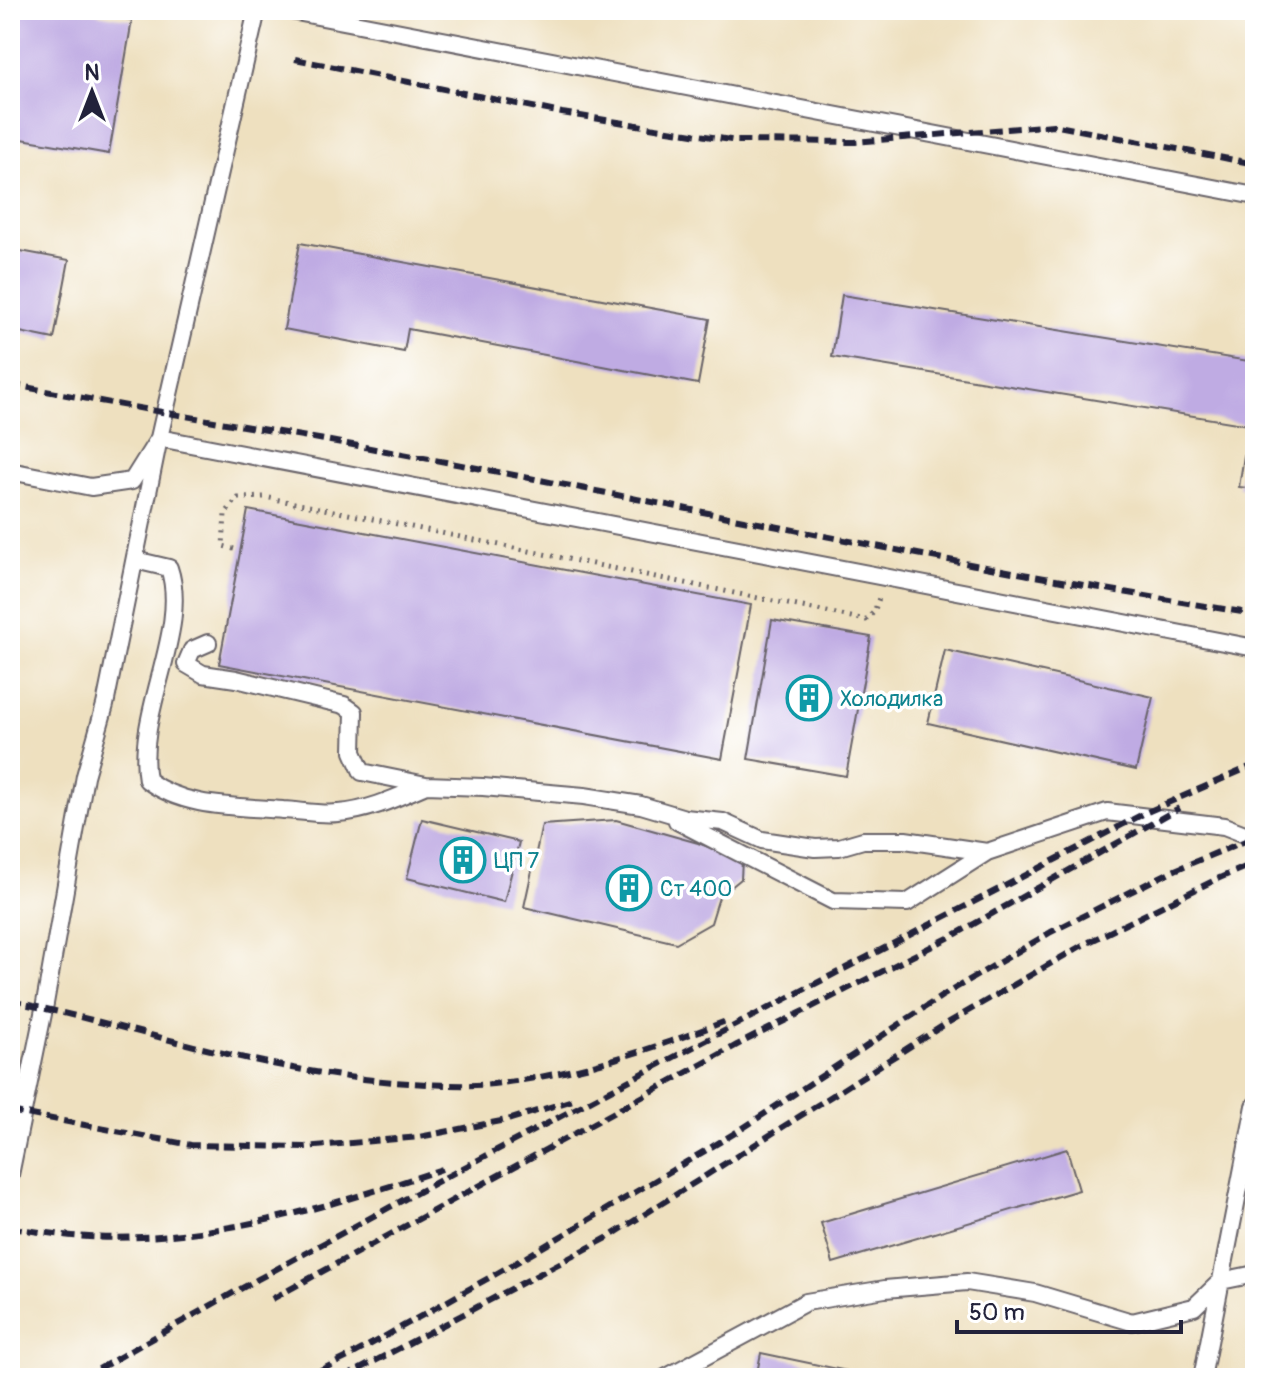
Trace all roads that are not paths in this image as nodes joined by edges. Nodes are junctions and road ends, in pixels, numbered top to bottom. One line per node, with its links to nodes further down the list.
1 (257, 10): 4 (lane)
2 (286, 10): 3 (lane)
3 (1255, 196)
4 (159, 438): 5 (lane); 6 (lane); 8 (lane)
5 (10, 471)
6 (135, 560): 9 (lane); 14 (lane)
7 (208, 643): 9 (lane)
8 (1255, 648)
9 (426, 785): 10 (lane)
10 (655, 809): 12 (lane); 12 (lane)
11 (1255, 838): 12 (lane)
12 (987, 852)
13 (1255, 1106): 16 (lane)
14 (10, 1175)
15 (1255, 1274): 16 (lane)
16 (1221, 1281): 17 (lane); 18 (lane)
17 (665, 1378)
18 (1202, 1378)

